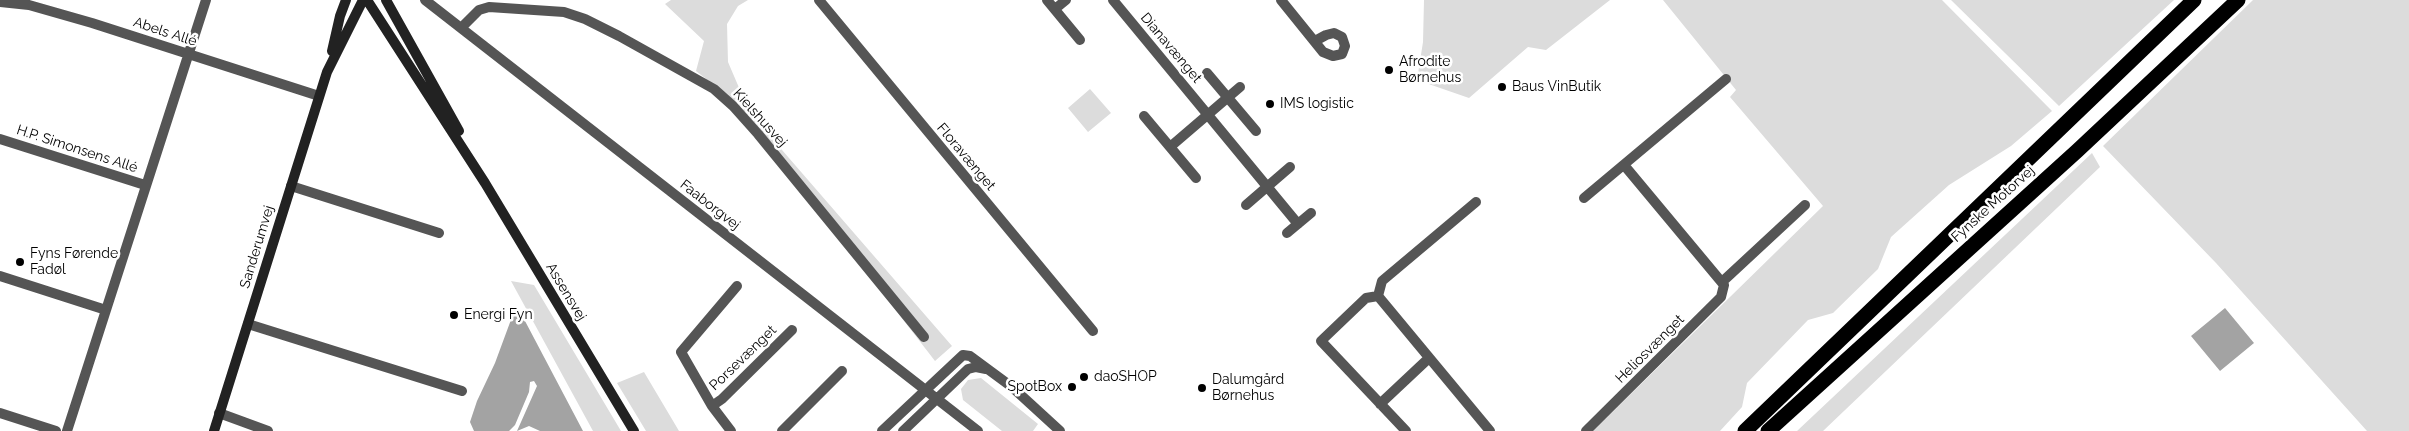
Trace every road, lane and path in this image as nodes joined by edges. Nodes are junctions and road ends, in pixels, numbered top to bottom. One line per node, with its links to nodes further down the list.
1 (206, 0): 18 (street, H.P. Simonsens Allé)
2 (346, 0): 19 (main road, Sanderumvej)
3 (365, 0): 19 (main road, Sanderumvej); 33 (main road, Assensvej)
4 (386, 0): 33 (main road, Assensvej)
5 (425, 0): 15 (street, Faaborgvej)
6 (819, 0): 52 (street, Floravænget)
7 (1047, 0): 14 (street)
8 (1066, 0): 14 (street)
9 (1113, 0): 25 (street, Dianavænget)
10 (1281, 0): 17 (street)
11 (2194, 0): 78 (highway, Fynske Motorvej)
12 (2238, 0): 79 (highway, Fynske Motorvej)
13 (0, 2): 18 (street, Abels Allé)
14 (1055, 9): 16 (street)
15 (461, 28): 53 (street, Kielshusvej); 57 (street, Faaborgvej)
16 (1080, 40)
17 (1316, 41)
18 (188, 54): 23 (street, Abels Allé); 34 (street, H.P. Simonsens Allé)
19 (327, 72): 23 (main road, Sanderumvej)
20 (1207, 72): 24 (street, Dianavænget)
21 (1726, 79): 30 (street)
22 (1240, 87): 24 (street)
23 (319, 96): 35 (main road, Sanderumvej)
24 (1228, 97): 25 (street); 27 (street, Dianavænget)
25 (1208, 114): 29 (street); 36 (street, Dianavænget)
26 (1144, 116): 29 (street)
27 (1256, 131)
28 (0, 139): 34 (street, H.P. Simonsens Allé)
29 (1170, 147): 32 (street)
30 (1624, 165): 37 (street); 46 (street)
31 (1290, 167): 36 (street)
32 (1196, 178)
33 (485, 183): 68 (main road, Assensvej)
34 (145, 185): 49 (street, H.P. Simonsens Allé)
35 (291, 186): 43 (street); 50 (main road, Sanderumvej)
36 (1267, 186): 39 (street); 42 (street, Dianavænget)
37 (1584, 198)
38 (1476, 202): 48 (street)
39 (1246, 205)
40 (1805, 205): 46 (street, Heliosvænget)
41 (1311, 213): 42 (street)
42 (1298, 224): 44 (street)
43 (439, 233)
44 (1288, 233)
45 (0, 276): 49 (street)
46 (1722, 282): 77 (street, Heliosvænget)
47 (737, 286): 61 (street, Porsevænget)
48 (1378, 296): 54 (street); 60 (street)
49 (106, 310): 65 (street, H.P. Simonsens Allé)
50 (248, 324): 58 (street); 63 (main road, Sanderumvej)
51 (792, 330): 61 (street, Porsevænget)
52 (1093, 331)
53 (924, 337)
54 (1429, 358): 60 (street); 76 (street)
55 (842, 371): 70 (street)
56 (991, 371): 57 (street); 59 (street); 74 (street)
57 (925, 389): 59 (street, Faaborgvej); 71 (street)
58 (462, 391)
59 (936, 398): 72 (street); 73 (street, Faaborgvej)
60 (1380, 404): 75 (street)
61 (712, 406): 69 (street, Porsevænget)
62 (0, 413): 64 (street)
63 (219, 413): 66 (main road, Sanderumvej); 67 (street)
64 (56, 431)
65 (67, 431)
66 (214, 431)
67 (268, 431)
68 (633, 431)
69 (731, 431)
70 (782, 431)
71 (882, 431)
72 (903, 431)
73 (978, 431)
74 (1060, 431)
75 (1406, 431)
76 (1490, 431)
77 (1586, 431)
78 (1745, 431)
79 (1768, 431)

